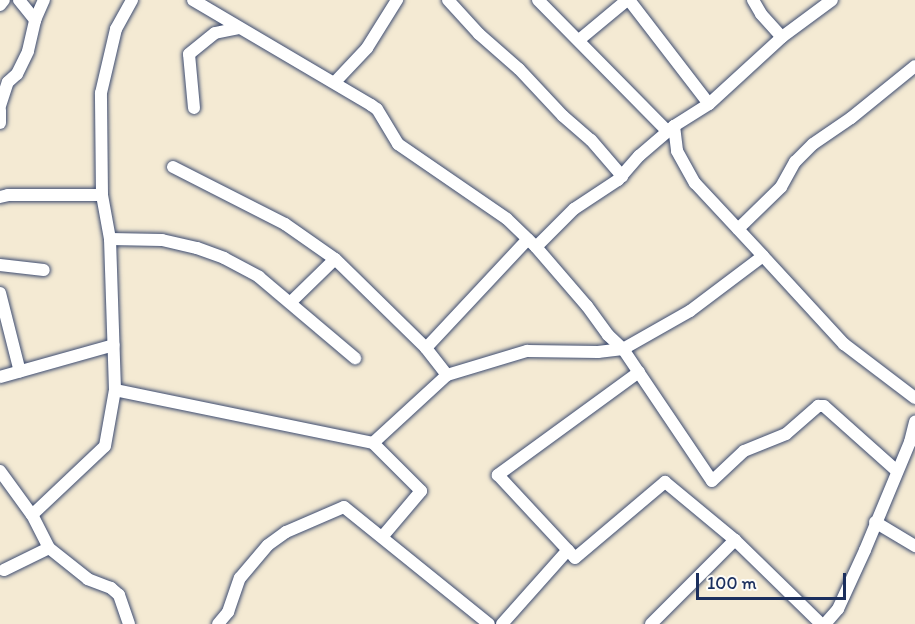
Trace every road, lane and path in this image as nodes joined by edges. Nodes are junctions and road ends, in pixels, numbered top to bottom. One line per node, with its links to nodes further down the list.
1 (4, 0): 12 (street)
2 (19, 0): 13 (street)
3 (44, 0): 13 (street)
4 (132, 0): 27 (street)
5 (193, 0): 14 (street)
6 (397, 0): 19 (street)
7 (448, 0): 26 (street)
8 (538, 0): 16 (street)
9 (628, 0): 16 (street); 20 (street)
10 (753, 0): 15 (street)
11 (832, 0): 15 (street)
12 (0, 5)
13 (35, 20): 18 (street)
14 (238, 28): 19 (street); 22 (street)
15 (783, 37): 20 (street)
16 (579, 40): 24 (street)
17 (915, 66): 29 (street)
18 (4, 80): 21 (street)
19 (335, 82): 31 (street)
20 (710, 104): 24 (street)
21 (0, 108): 23 (street)
22 (195, 108)
23 (0, 123)
24 (671, 129): 26 (street); 29 (street)
25 (173, 167): 33 (street)
26 (622, 176): 31 (street)
27 (102, 195): 28 (street); 30 (street)
28 (0, 197)
29 (738, 229): 32 (street)
30 (110, 239): 37 (street); 38 (street)
31 (532, 243): 39 (street); 40 (street)
32 (763, 255): 40 (street); 47 (street)
33 (335, 259): 37 (street); 39 (street)
34 (0, 265): 35 (street)
35 (44, 270)
36 (0, 293): 42 (street)
37 (291, 302): 41 (street)
38 (114, 345): 42 (street); 46 (street)
39 (426, 348): 44 (street)
40 (623, 350): 43 (street); 44 (street)
41 (355, 358)
42 (20, 372): 45 (street)
43 (639, 372): 51 (street); 58 (street)
44 (447, 375): 49 (street)
45 (0, 377)
46 (115, 390): 49 (street); 52 (street)
47 (915, 398)
48 (915, 422): 51 (street)
49 (373, 443): 54 (street)
50 (0, 471): 52 (street)
51 (897, 471): 53 (street)
52 (32, 515): 57 (street)
53 (875, 522): 56 (street); 65 (street)
54 (382, 537): 61 (street); 62 (street)
55 (735, 540): 58 (street); 64 (street); 65 (street)
56 (915, 546)
57 (49, 548): 59 (street); 60 (street)
58 (568, 550): 63 (street)
59 (4, 570)
60 (129, 624)
61 (218, 624)
62 (489, 624)
63 (502, 624)
64 (651, 624)
65 (823, 624)

